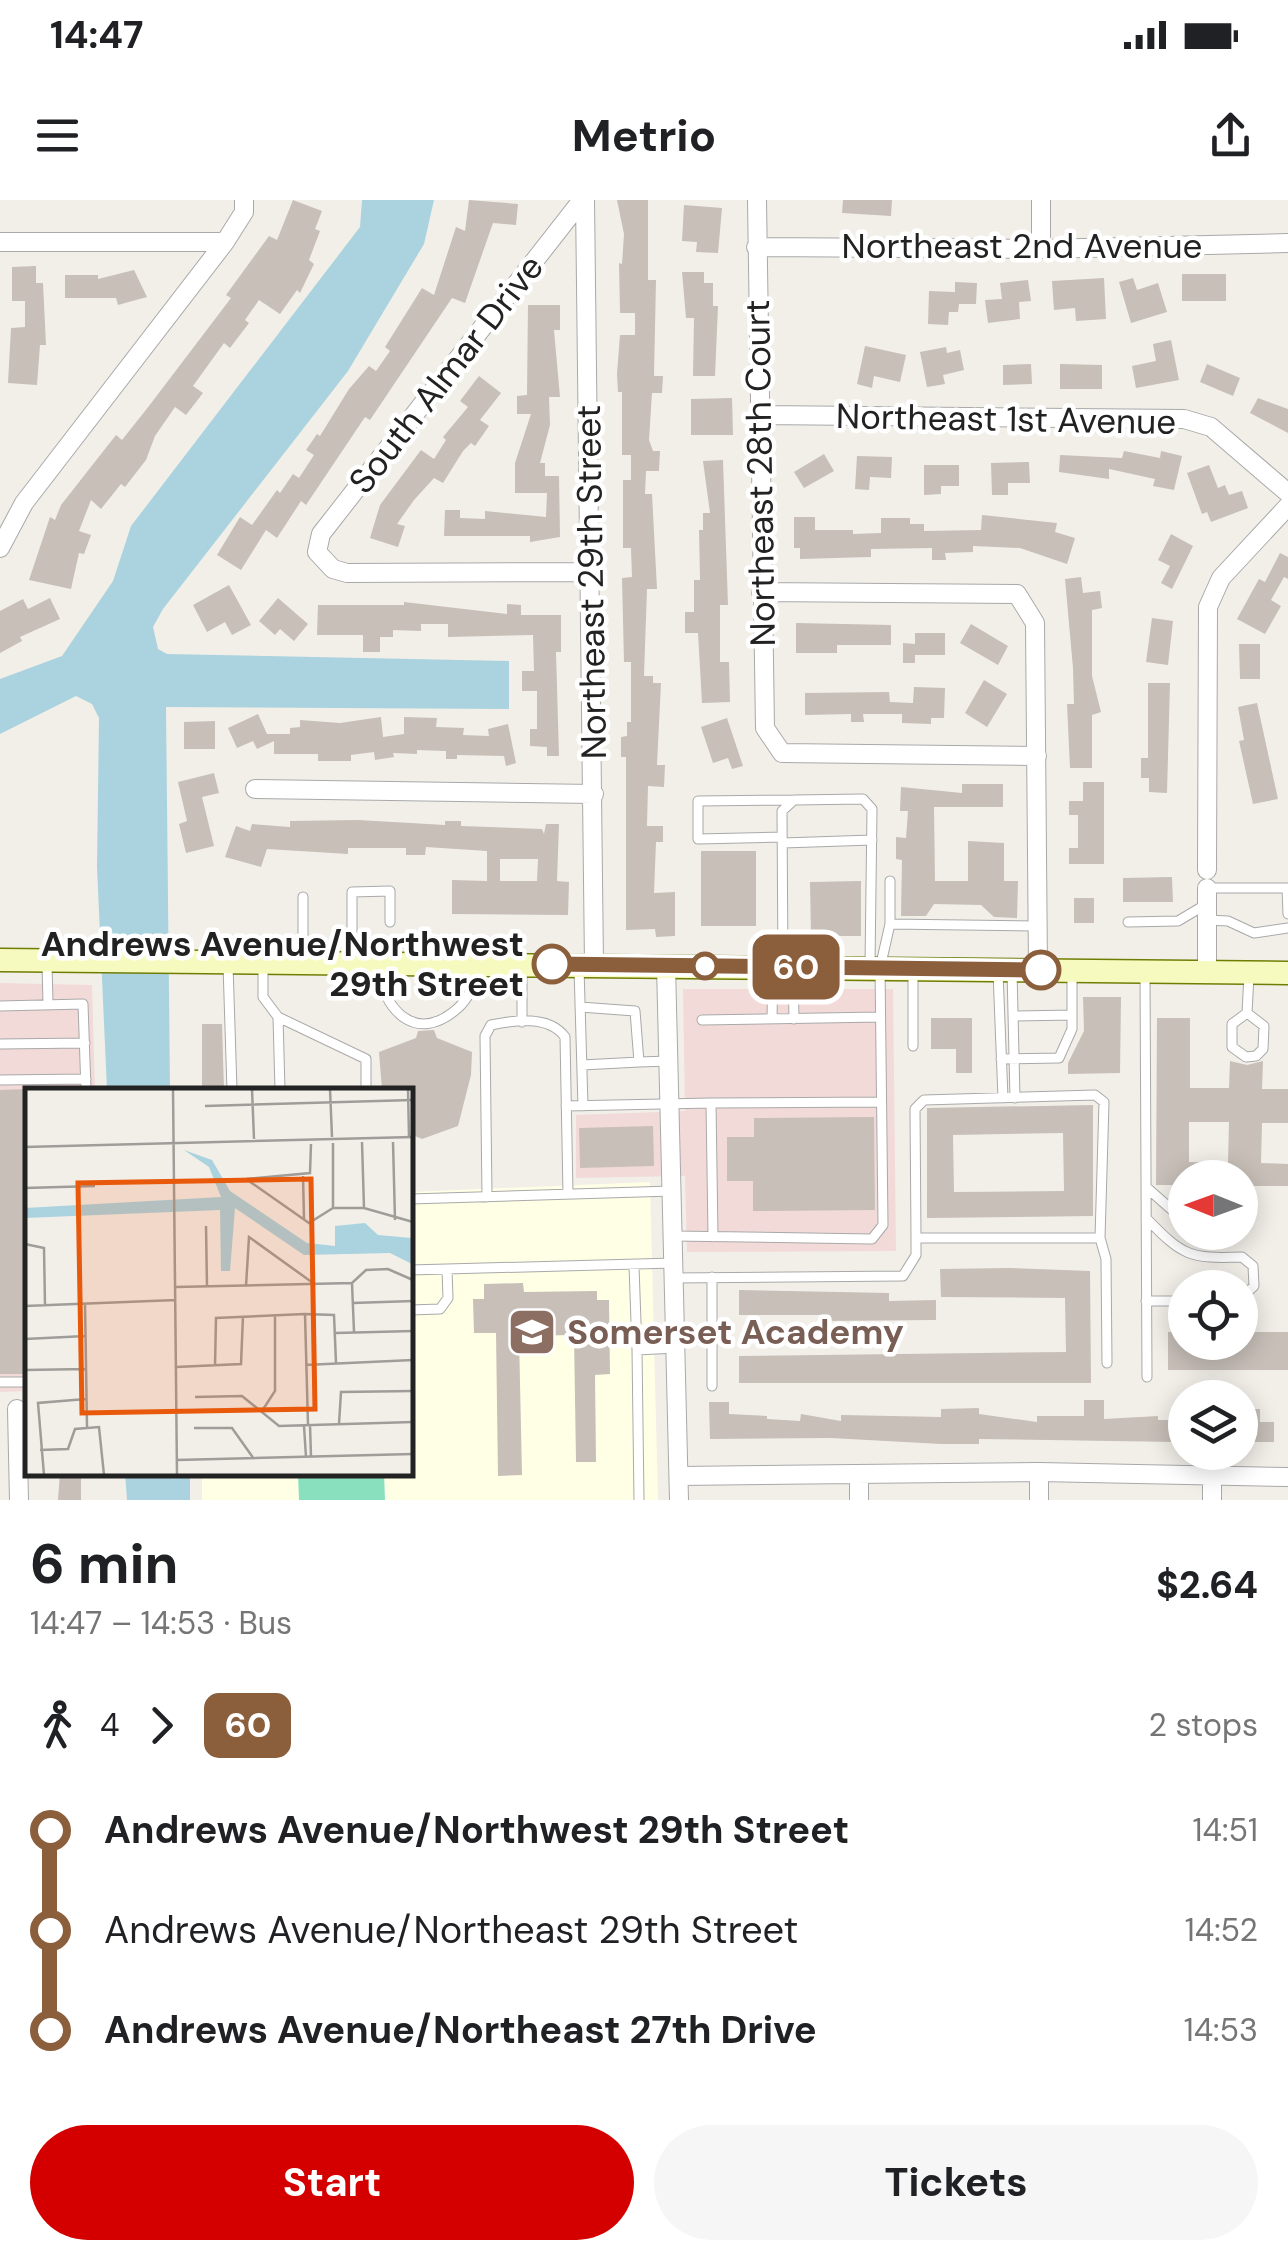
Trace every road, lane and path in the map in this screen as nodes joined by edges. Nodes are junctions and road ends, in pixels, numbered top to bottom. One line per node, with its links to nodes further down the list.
1 (244, 200): 6 (street)
2 (584, 200): 14 (street, Northeast 29th Street); 14 (street, South Almar Drive)
3 (757, 200): 8 (street, Northeast 28th Court)
4 (1041, 200): 9 (street)
5 (0, 242): 6 (street)
6 (225, 242): 13 (street)
7 (1288, 243): 9 (street, Northeast 2nd Avenue)
8 (756, 247): 9 (street, Northeast 2nd Avenue); 10 (street, Northeast 28th Court)
9 (1041, 249)
10 (759, 416): 11 (street, Northeast 1st Avenue); 15 (street, Northeast 28th Court)
11 (1288, 493)
12 (1288, 506): 23 (street)
13 (0, 548)
14 (591, 572): 18 (street, Northeast 29th Street)
15 (761, 592): 16 (street, Northeast 28th Court); 16 (street)
16 (1036, 756): 29 (street)
17 (256, 789): 18 (street)
18 (594, 794): 40 (street, Northeast 29th Street)
19 (794, 800): 20 (lane); 20 (lane); 21 (lane)
20 (782, 840): 21 (lane); 42 (lane)
21 (872, 840): 43 (lane)
22 (890, 881): 28 (lane)
23 (1207, 895): 25 (lane); 27 (lane); 30 (lane); 49 (street)
24 (303, 896): 35 (lane)
25 (1288, 914)
26 (390, 922): 36 (lane)
27 (1128, 922)
28 (890, 924): 29 (lane); 43 (lane)
29 (1036, 926): 46 (street)
30 (1288, 928)
31 (0, 960): 32 (main road)
32 (47, 960): 33 (main road); 52 (lane)
33 (228, 962): 34 (main road); 74 (lane)
34 (264, 962): 35 (main road); 58 (lane)
35 (303, 962): 36 (main road)
36 (352, 963): 37 (main road)
37 (377, 963): 38 (main road); 38 (lane)
38 (483, 964): 39 (main road)
39 (522, 964): 40 (main road); 63 (lane)
40 (586, 964): 41 (main road); 54 (lane)
41 (666, 965): 42 (main road); 69 (street)
42 (783, 967): 43 (main road); 60 (lane); 61 (lane)
43 (875, 968): 44 (main road); 59 (lane)
44 (913, 968): 45 (main road); 66 (lane)
45 (1005, 970): 46 (main road); 57 (lane); 68 (lane)
46 (1038, 970): 47 (main road)
47 (1072, 970): 48 (main road); 56 (lane)
48 (1145, 971): 49 (main road); 84 (lane)
49 (1207, 972): 50 (main road)
50 (1249, 973): 51 (main road); 55 (lane)
51 (1288, 973)
52 (48, 1004): 53 (lane); 64 (lane)
53 (0, 1006)
54 (580, 1008): 70 (lane); 71 (lane)
55 (1247, 1013): 55 (lane)
56 (1072, 1015): 57 (lane); 67 (lane)
57 (1013, 1016): 67 (lane)
58 (278, 1017): 75 (lane); 76 (lane)
59 (880, 1017): 60 (lane); 80 (lane)
60 (794, 1018): 61 (lane)
61 (772, 1019): 62 (lane)
62 (702, 1020)
63 (522, 1022): 82 (lane); 87 (lane)
64 (84, 1042): 65 (lane); 73 (lane)
65 (0, 1044)
66 (913, 1046)
67 (1014, 1058): 68 (lane); 78 (lane)
68 (1002, 1059): 77 (lane)
69 (668, 1061): 70 (lane); 79 (street)
70 (638, 1062): 71 (lane)
71 (582, 1065): 83 (lane)
72 (0, 1080): 73 (lane)
73 (86, 1085)
74 (232, 1088)
75 (280, 1088)
76 (366, 1088)
77 (1003, 1098): 78 (lane); 93 (lane)
78 (1015, 1098): 94 (lane)
79 (670, 1102): 81 (lane); 83 (lane); 85 (street)
80 (881, 1102): 81 (lane); 92 (lane)
81 (710, 1103): 92 (lane)
82 (566, 1106): 83 (lane); 86 (lane)
83 (583, 1106)
84 (1146, 1187): 89 (lane); 90 (lane)
85 (672, 1191): 86 (lane); 91 (street)
86 (568, 1194): 87 (lane)
87 (487, 1197): 88 (lane)
88 (412, 1199)
89 (1168, 1207)
90 (1146, 1218): 98 (lane); 101 (lane)
91 (673, 1236): 92 (lane); 99 (street)
92 (713, 1237)
93 (916, 1238): 94 (lane); 100 (lane)
94 (1100, 1238): 106 (lane)
95 (634, 1266): 97 (lane); 99 (lane); 105 (lane)
96 (412, 1270): 97 (lane)
97 (447, 1270): 103 (lane)
98 (1254, 1270)
99 (674, 1271): 100 (lane); 104 (street)
100 (712, 1278): 108 (lane)
101 (1146, 1301): 102 (lane); 107 (lane)
102 (1168, 1302)
103 (412, 1310)
104 (676, 1348): 105 (lane); 112 (street)
105 (637, 1350): 116 (lane)
106 (1107, 1363)
107 (1146, 1377)
108 (712, 1386)
109 (17, 1409): 115 (street)
110 (1039, 1472): 111 (street); 114 (street); 119 (street)
111 (858, 1474): 112 (street); 118 (street)
112 (679, 1476): 117 (street)
113 (1288, 1477): 114 (street)
114 (1212, 1478): 120 (street)
115 (19, 1500)
116 (638, 1500)
117 (680, 1500)
118 (859, 1500)
119 (1039, 1500)
120 (1212, 1500)

